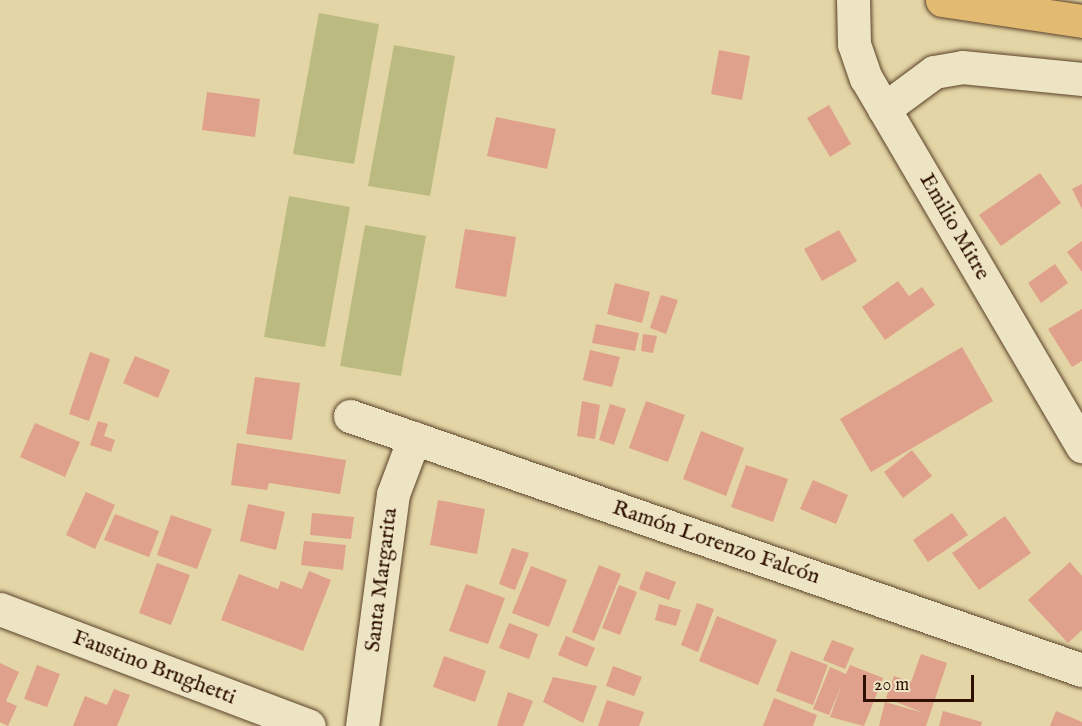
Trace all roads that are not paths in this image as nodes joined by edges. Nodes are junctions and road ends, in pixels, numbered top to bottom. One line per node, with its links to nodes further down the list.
1 (853, 0): 5 (street, Emilio Mitre)
2 (942, 0): 3 (main road)
3 (1082, 21)
4 (1082, 79): 5 (street)
5 (884, 109): 8 (street, Emilio Mitre)
6 (350, 416): 7 (street, Ramón Lorenzo Falcón)
7 (414, 438): 10 (street, Ramón Lorenzo Falcón); 12 (street, Santa Margarita)
8 (1082, 446)
9 (0, 609): 11 (street, Faustino Brughetti)
10 (1082, 670)
11 (309, 726)
12 (362, 726)

